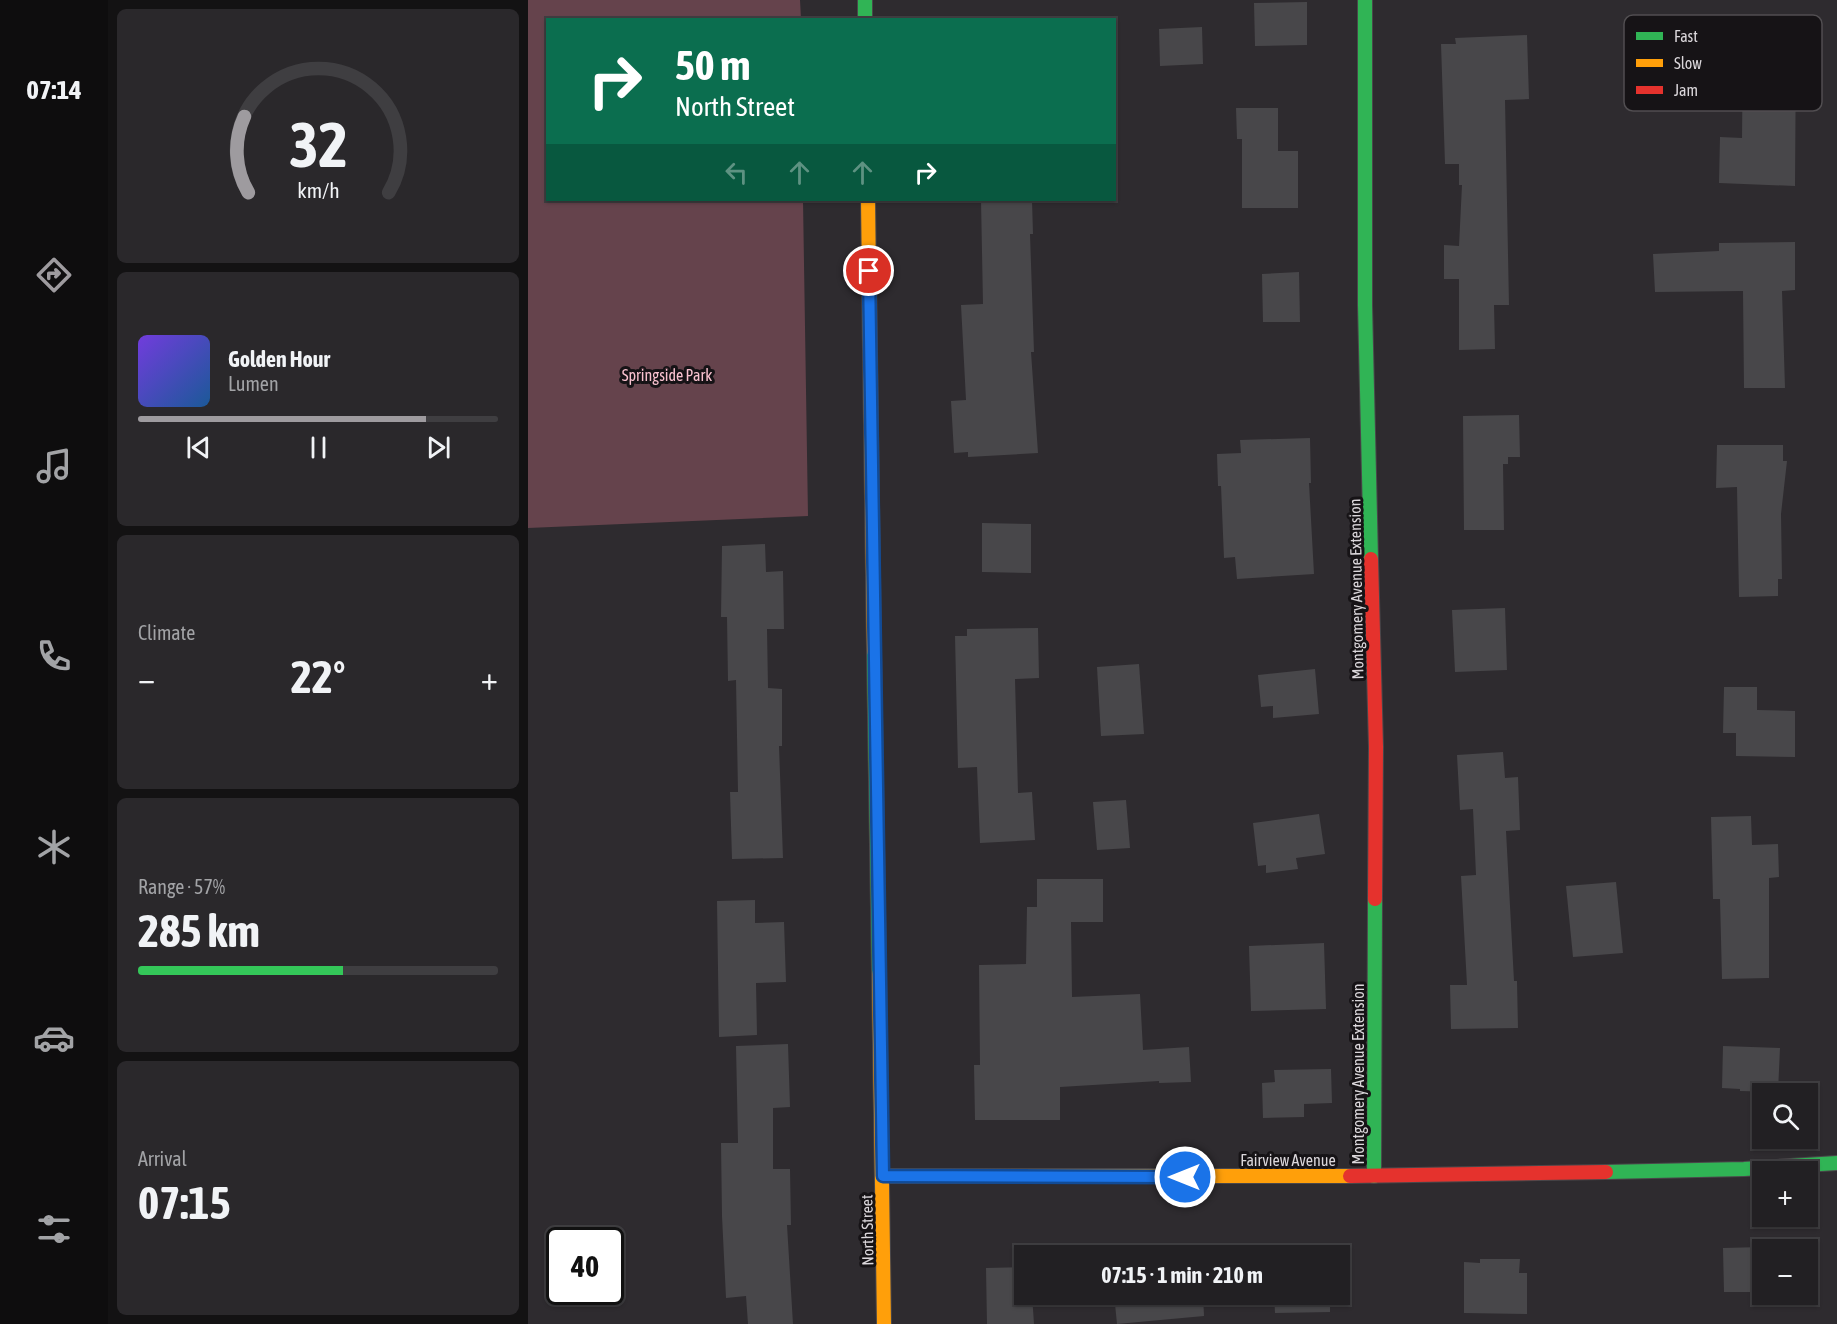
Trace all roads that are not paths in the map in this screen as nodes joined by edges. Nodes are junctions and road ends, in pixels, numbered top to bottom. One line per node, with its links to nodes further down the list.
1 (865, 0): 3 (street)
2 (1365, 0): 7 (street, Montgomery Avenue Extension)
3 (866, 18)
4 (868, 201): 6 (street, North Street)
5 (1837, 1163): 7 (street, Fairview Avenue)
6 (883, 1176): 7 (street, Fairview Avenue); 8 (street, North Street)
7 (1374, 1176)
8 (884, 1324)

